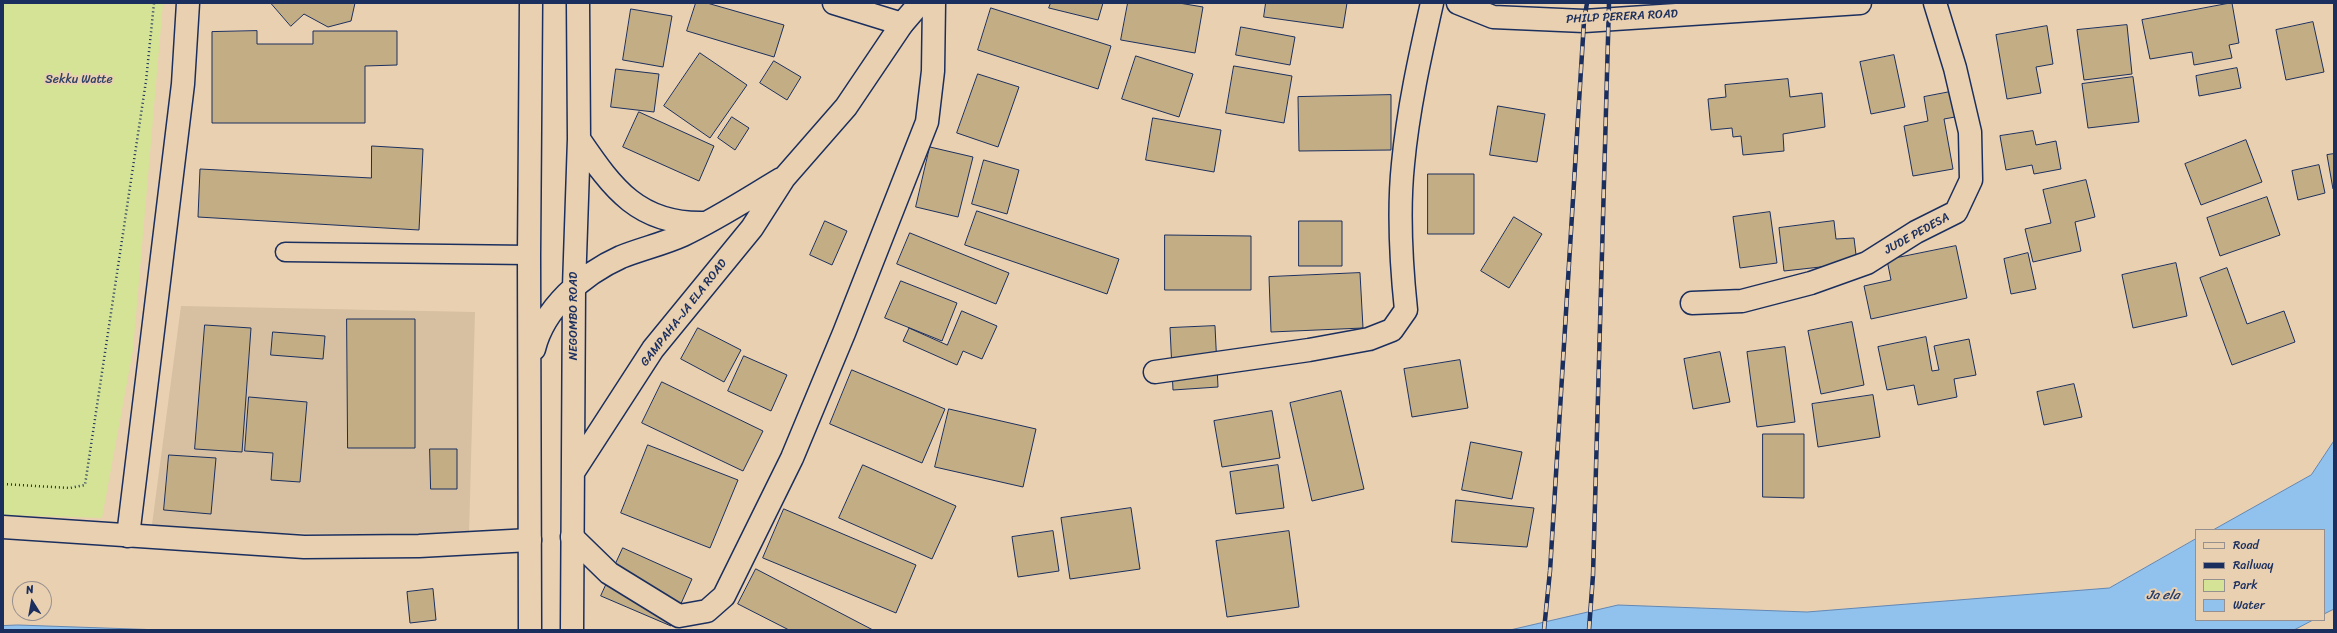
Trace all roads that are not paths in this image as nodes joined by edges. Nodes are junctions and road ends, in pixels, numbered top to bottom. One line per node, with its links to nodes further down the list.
1 (188, 3): 23 (main road)
2 (531, 3): 16 (main road)
3 (578, 3): 12 (main road, NEGOMBO ROAD)
4 (834, 3): 11 (main road)
5 (920, 3): 11 (main road, GAMPAHA-JA ELA ROAD)
6 (934, 3): 24 (main road)
7 (1432, 3): 20 (main road)
8 (1458, 3): 9 (main road, PHILP PERERA ROAD)
9 (1860, 3)
10 (1935, 3): 18 (main road, JUDE PEDESA)
11 (902, 24): 13 (main road, GAMPAHA-JA ELA ROAD)
12 (579, 139): 14 (main road); 17 (main road, NEGOMBO ROAD)
13 (784, 178): 14 (main road, GAMPAHA-JA ELA ROAD); 21 (main road, GAMPAHA-JA ELA ROAD)
14 (707, 223): 17 (main road, GAMPAHA-JA ELA ROAD)
15 (284, 252): 16 (lane)
16 (529, 255): 19 (main road)
17 (574, 287): 19 (main road, GAMPAHA-JA ELA ROAD); 21 (main road, NEGOMBO ROAD)
18 (1692, 303)
19 (530, 362): 25 (main road)
20 (1155, 372)
21 (574, 471): 24 (main road, NEGOMBO ROAD)
22 (3, 527): 23 (main road)
23 (128, 536): 25 (main road)
24 (572, 537): 27 (main road, NEGOMBO ROAD)
25 (530, 540): 26 (main road)
26 (530, 630)
27 (572, 630)

